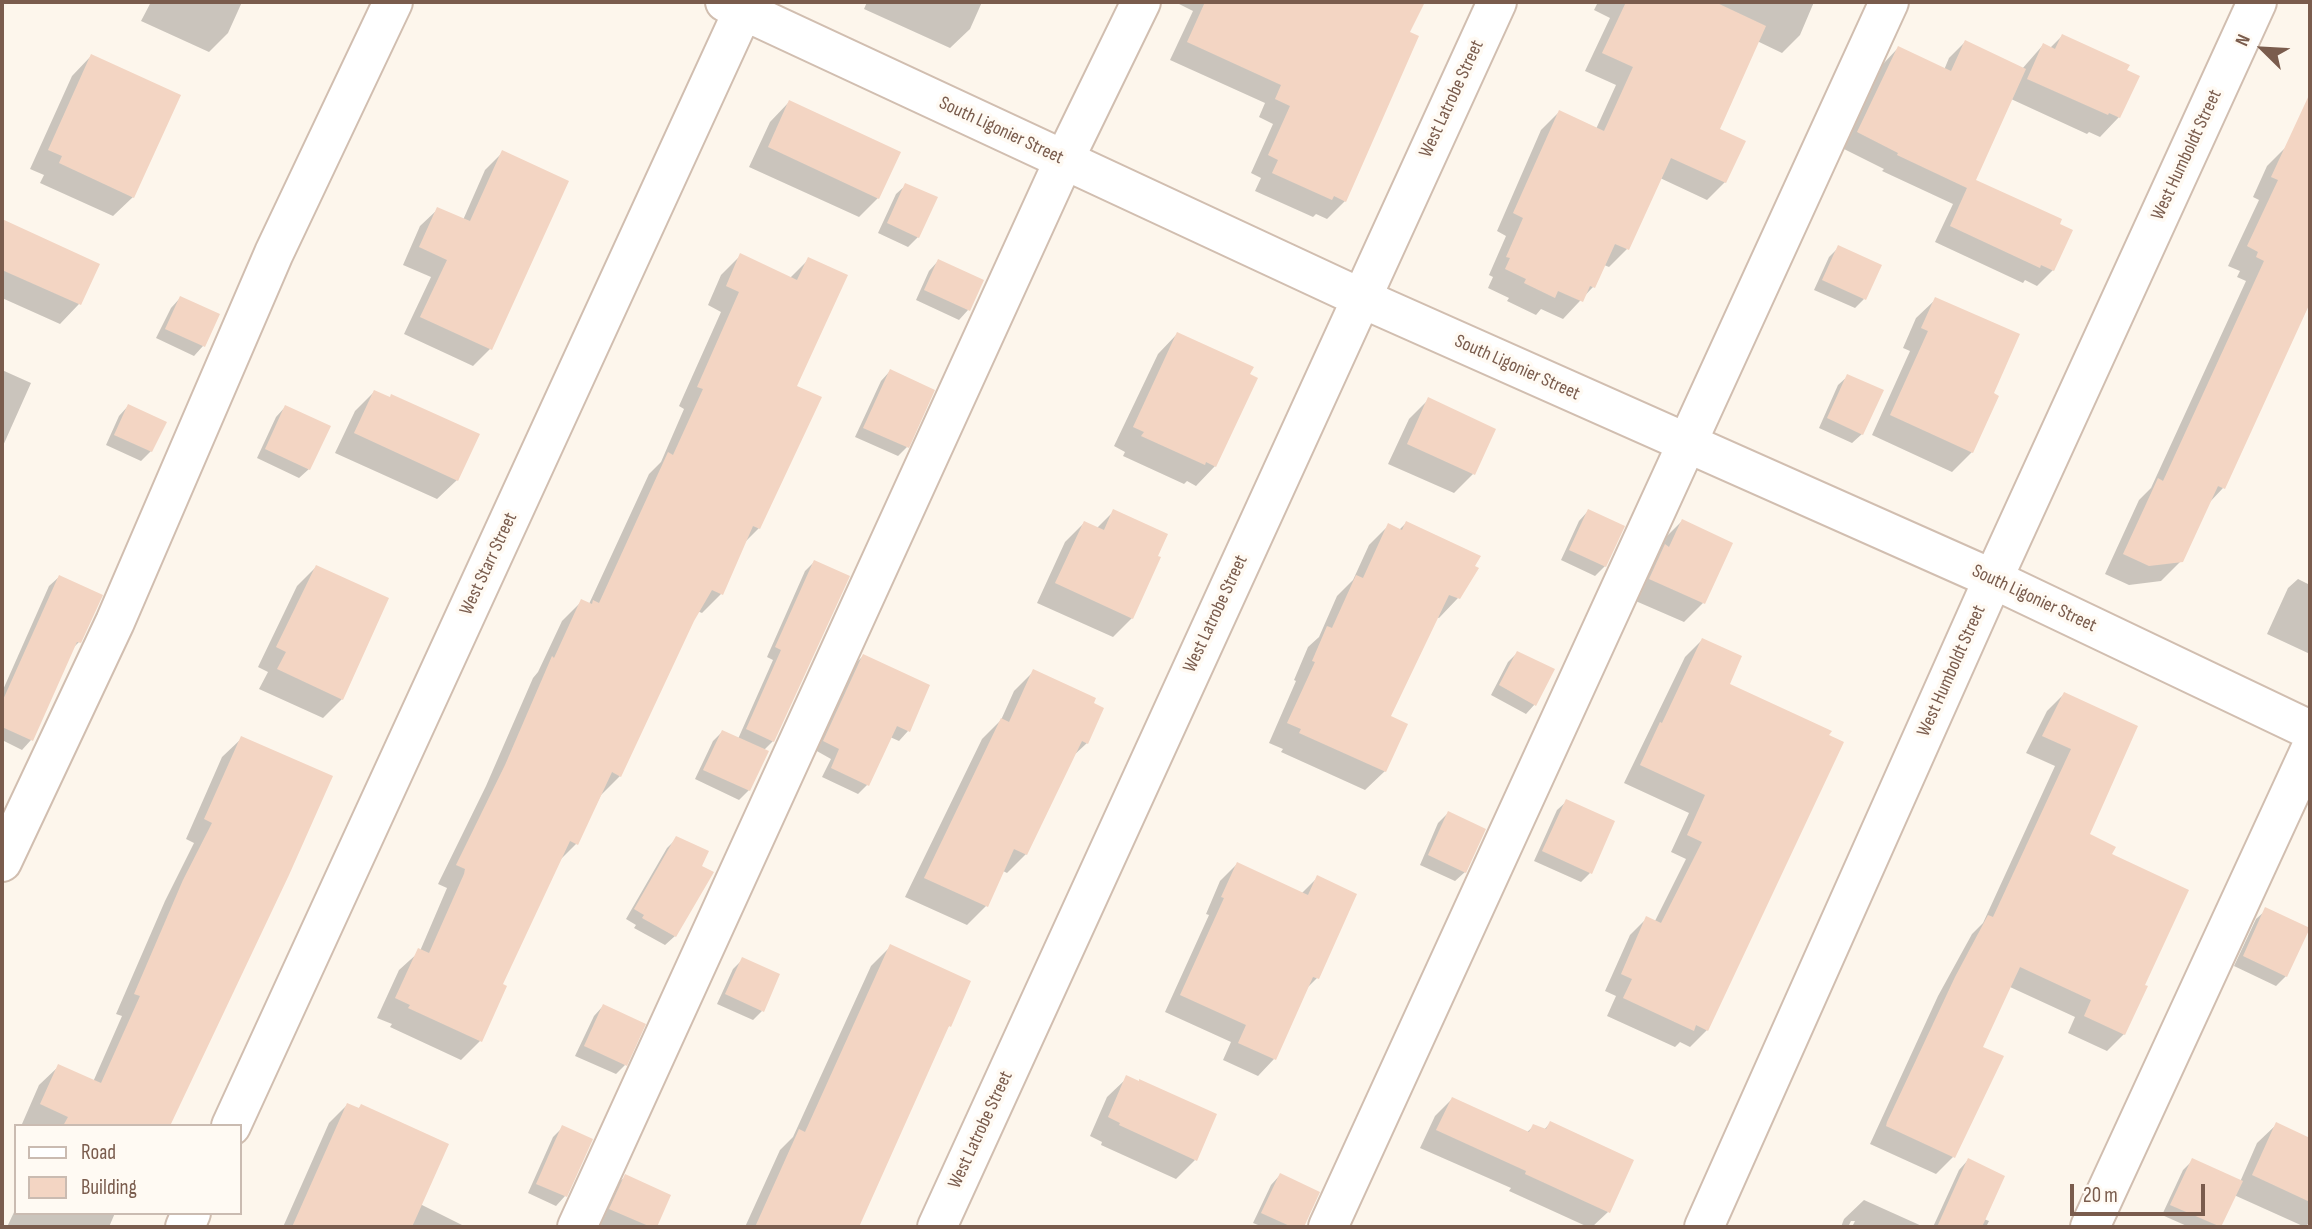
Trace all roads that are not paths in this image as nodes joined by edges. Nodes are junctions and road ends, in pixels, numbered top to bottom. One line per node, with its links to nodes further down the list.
1 (393, 2): 13 (street)
2 (1141, 2): 7 (street)
3 (1497, 2): 8 (street, West Latrobe Street)
4 (1889, 2): 9 (street)
5 (2257, 2): 10 (street, West Humboldt Street)
6 (738, 5): 7 (street, South Ligonier Street); 14 (street, West Starr Street)
7 (1064, 160): 8 (street, South Ligonier Street); 15 (street)
8 (1360, 298): 9 (street, South Ligonier Street); 16 (street, West Latrobe Street)
9 (1687, 443): 10 (street, South Ligonier Street); 17 (street)
10 (1993, 579): 11 (street, South Ligonier Street); 18 (street, West Humboldt Street)
11 (2310, 730)
12 (2310, 750): 19 (street)
13 (2, 862)
14 (232, 1124)
15 (577, 1227)
16 (937, 1227)
17 (1328, 1227)
18 (1704, 1227)
19 (2090, 1227)

